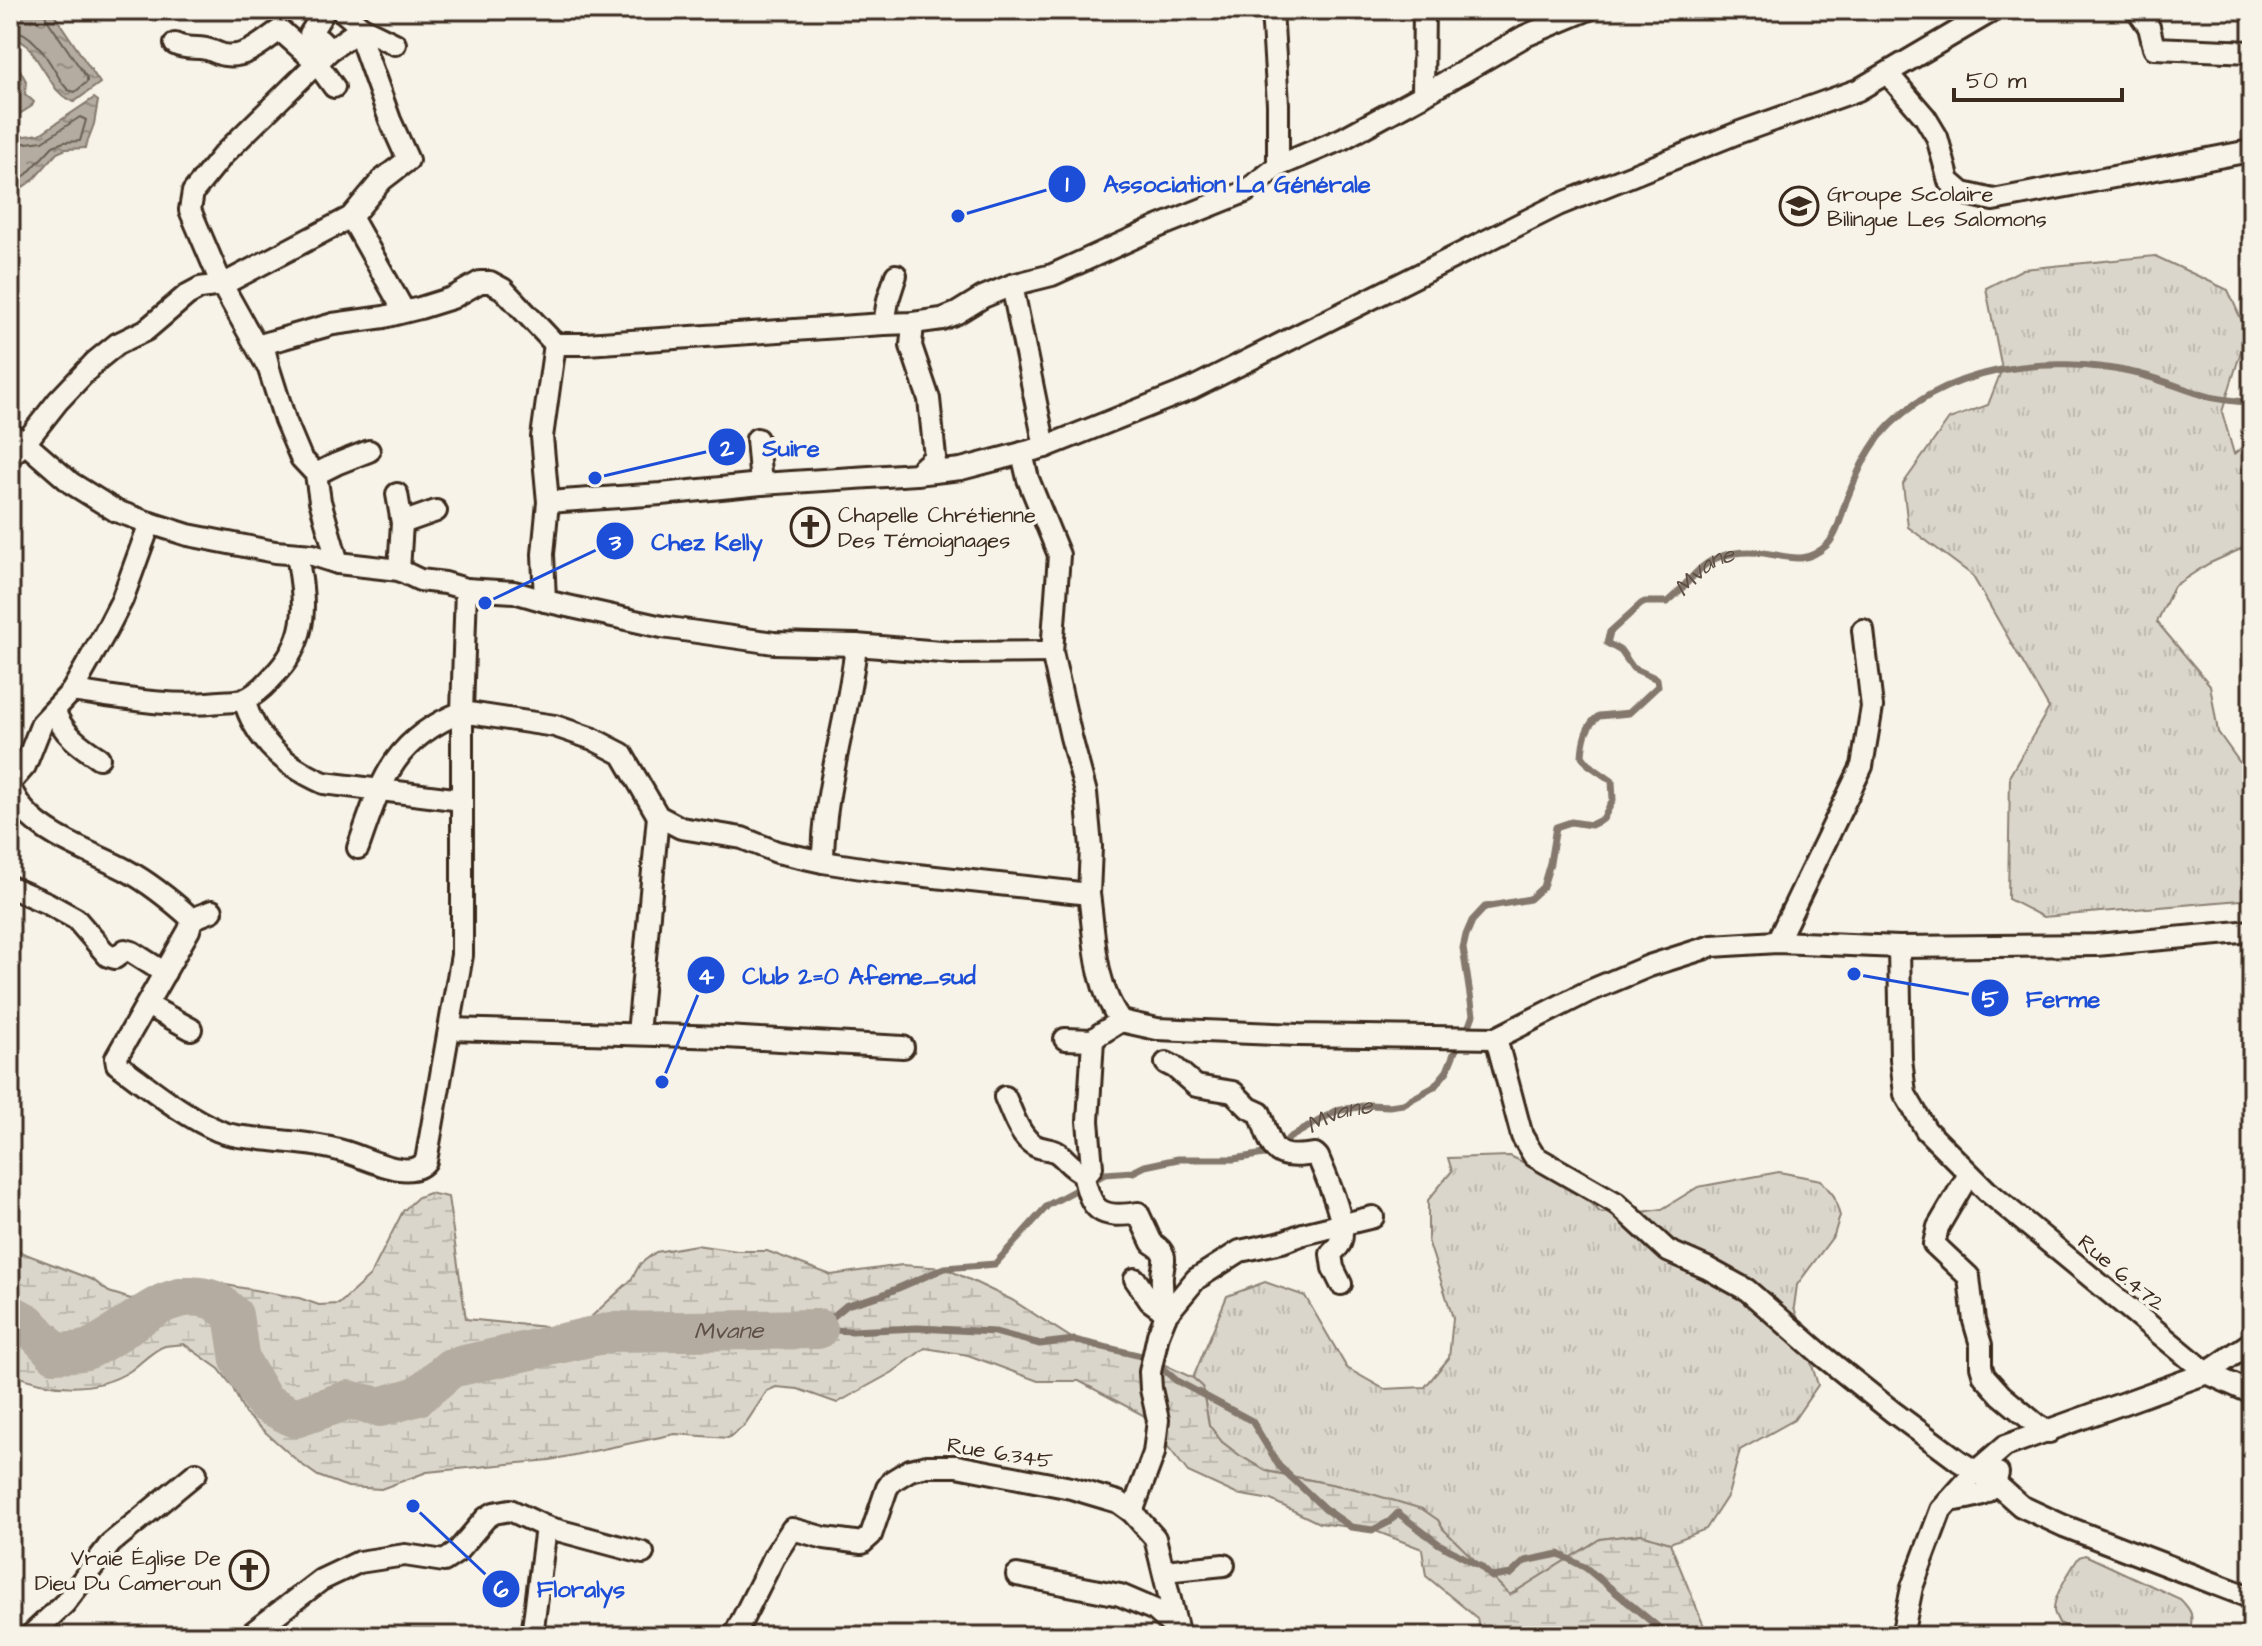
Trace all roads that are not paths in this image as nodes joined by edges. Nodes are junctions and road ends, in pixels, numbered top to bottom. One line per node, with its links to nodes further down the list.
1 (325, 10): 12 (street)
2 (341, 10): 8 (street)
3 (1272, 10): 17 (street)
4 (1424, 10): 15 (street)
5 (1587, 10): 15 (street)
6 (1994, 10): 13 (street)
7 (2137, 10): 11 (street)
8 (362, 28): 10 (street); 12 (street); 18 (street)
9 (175, 44): 12 (street)
10 (395, 44)
11 (2252, 52)
12 (323, 56): 14 (street); 20 (street)
13 (1888, 74): 16 (street); 29 (street)
14 (334, 87)
15 (1423, 95): 17 (street)
16 (2250, 151)
17 (1278, 166): 21 (street)
18 (351, 217): 20 (street); 22 (street)
19 (896, 275): 24 (street)
20 (222, 285): 26 (street); 28 (street)
21 (1012, 285): 23 (street); 29 (street)
22 (404, 311): 25 (street); 26 (street)
23 (913, 323): 24 (street); 33 (street)
24 (884, 324): 25 (street)
25 (555, 344): 36 (street)
26 (269, 369): 32 (street)
27 (757, 439): 34 (street)
28 (15, 445): 38 (street)
29 (1045, 447): 31 (street)
30 (369, 451): 32 (street)
31 (1022, 453): 33 (street); 47 (street)
32 (316, 474): 41 (street)
33 (916, 474): 34 (street)
34 (761, 484): 36 (street)
35 (397, 494): 39 (street)
36 (548, 502): 44 (street)
37 (436, 511): 39 (street)
38 (150, 523): 40 (street); 48 (street)
39 (402, 523): 42 (street)
40 (297, 555): 41 (street); 49 (street)
41 (338, 563): 42 (street)
42 (399, 570): 43 (street)
43 (466, 589): 44 (street); 51 (street)
44 (545, 601): 46 (street)
45 (1863, 630): 66 (street)
46 (856, 645): 47 (street); 60 (street)
47 (1052, 652): 62 (street)
48 (72, 691): 49 (street); 50 (street)
49 (244, 700): 56 (street)
50 (55, 711): 52 (street); 53 (street)
51 (462, 712): 56 (street); 57 (street); 58 (street)
52 (67, 735): 53 (street); 54 (street)
53 (35, 743): 55 (street)
54 (99, 758)
55 (10, 786): 64 (street)
56 (379, 788): 57 (street); 59 (street)
57 (462, 800): 72 (street)
58 (658, 816): 60 (street); 73 (street)
59 (358, 848)
60 (823, 862): 62 (street)
61 (10, 887): 68 (street)
62 (1089, 894): 70 (street)
63 (212, 911): 64 (street)
64 (192, 919): 68 (street)
65 (2252, 931): 67 (street)
66 (1777, 942): 67 (street); 74 (street)
67 (1899, 947): 81 (street, Rue 6.472)
68 (165, 973): 69 (street)
69 (147, 1005): 71 (street); 72 (street)
70 (1121, 1021): 74 (street); 76 (street)
71 (191, 1029)
72 (449, 1029): 73 (street)
73 (638, 1034): 77 (street)
74 (1496, 1038): 92 (street)
75 (1065, 1039): 76 (street)
76 (1093, 1040): 80 (street)
77 (903, 1047)
78 (1166, 1063): 83 (street)
79 (1005, 1097): 80 (street)
80 (1083, 1173): 86 (street)
81 (1969, 1174): 88 (street, Rue 6.472); 90 (street)
82 (1373, 1217): 83 (street)
83 (1341, 1226): 85 (street); 86 (street)
84 (1135, 1279): 86 (street)
85 (1341, 1284)
86 (1163, 1312): 96 (street)
87 (2252, 1342): 88 (street)
88 (2207, 1373): 89 (street, Rue 6.472); 90 (street)
89 (2252, 1393)
90 (2049, 1432): 91 (street)
91 (2005, 1446): 92 (street); 94 (street)
92 (1976, 1471): 94 (street); 95 (street)
93 (196, 1473): 104 (street)
94 (1996, 1484): 95 (street); 102 (street)
95 (1949, 1501): 108 (street)
96 (1132, 1512): 100 (street, Rue 6.345); 107 (street, Rue 6.345)
97 (546, 1527): 98 (street); 105 (street); 106 (street)
98 (643, 1553)
99 (1224, 1565): 100 (street)
100 (1164, 1571): 103 (street, Rue 6.345)
101 (1017, 1575): 103 (street)
102 (2252, 1598)
103 (1178, 1633)
104 (30, 1636)
105 (248, 1636)
106 (532, 1636)
107 (734, 1636)
108 (1902, 1636)

